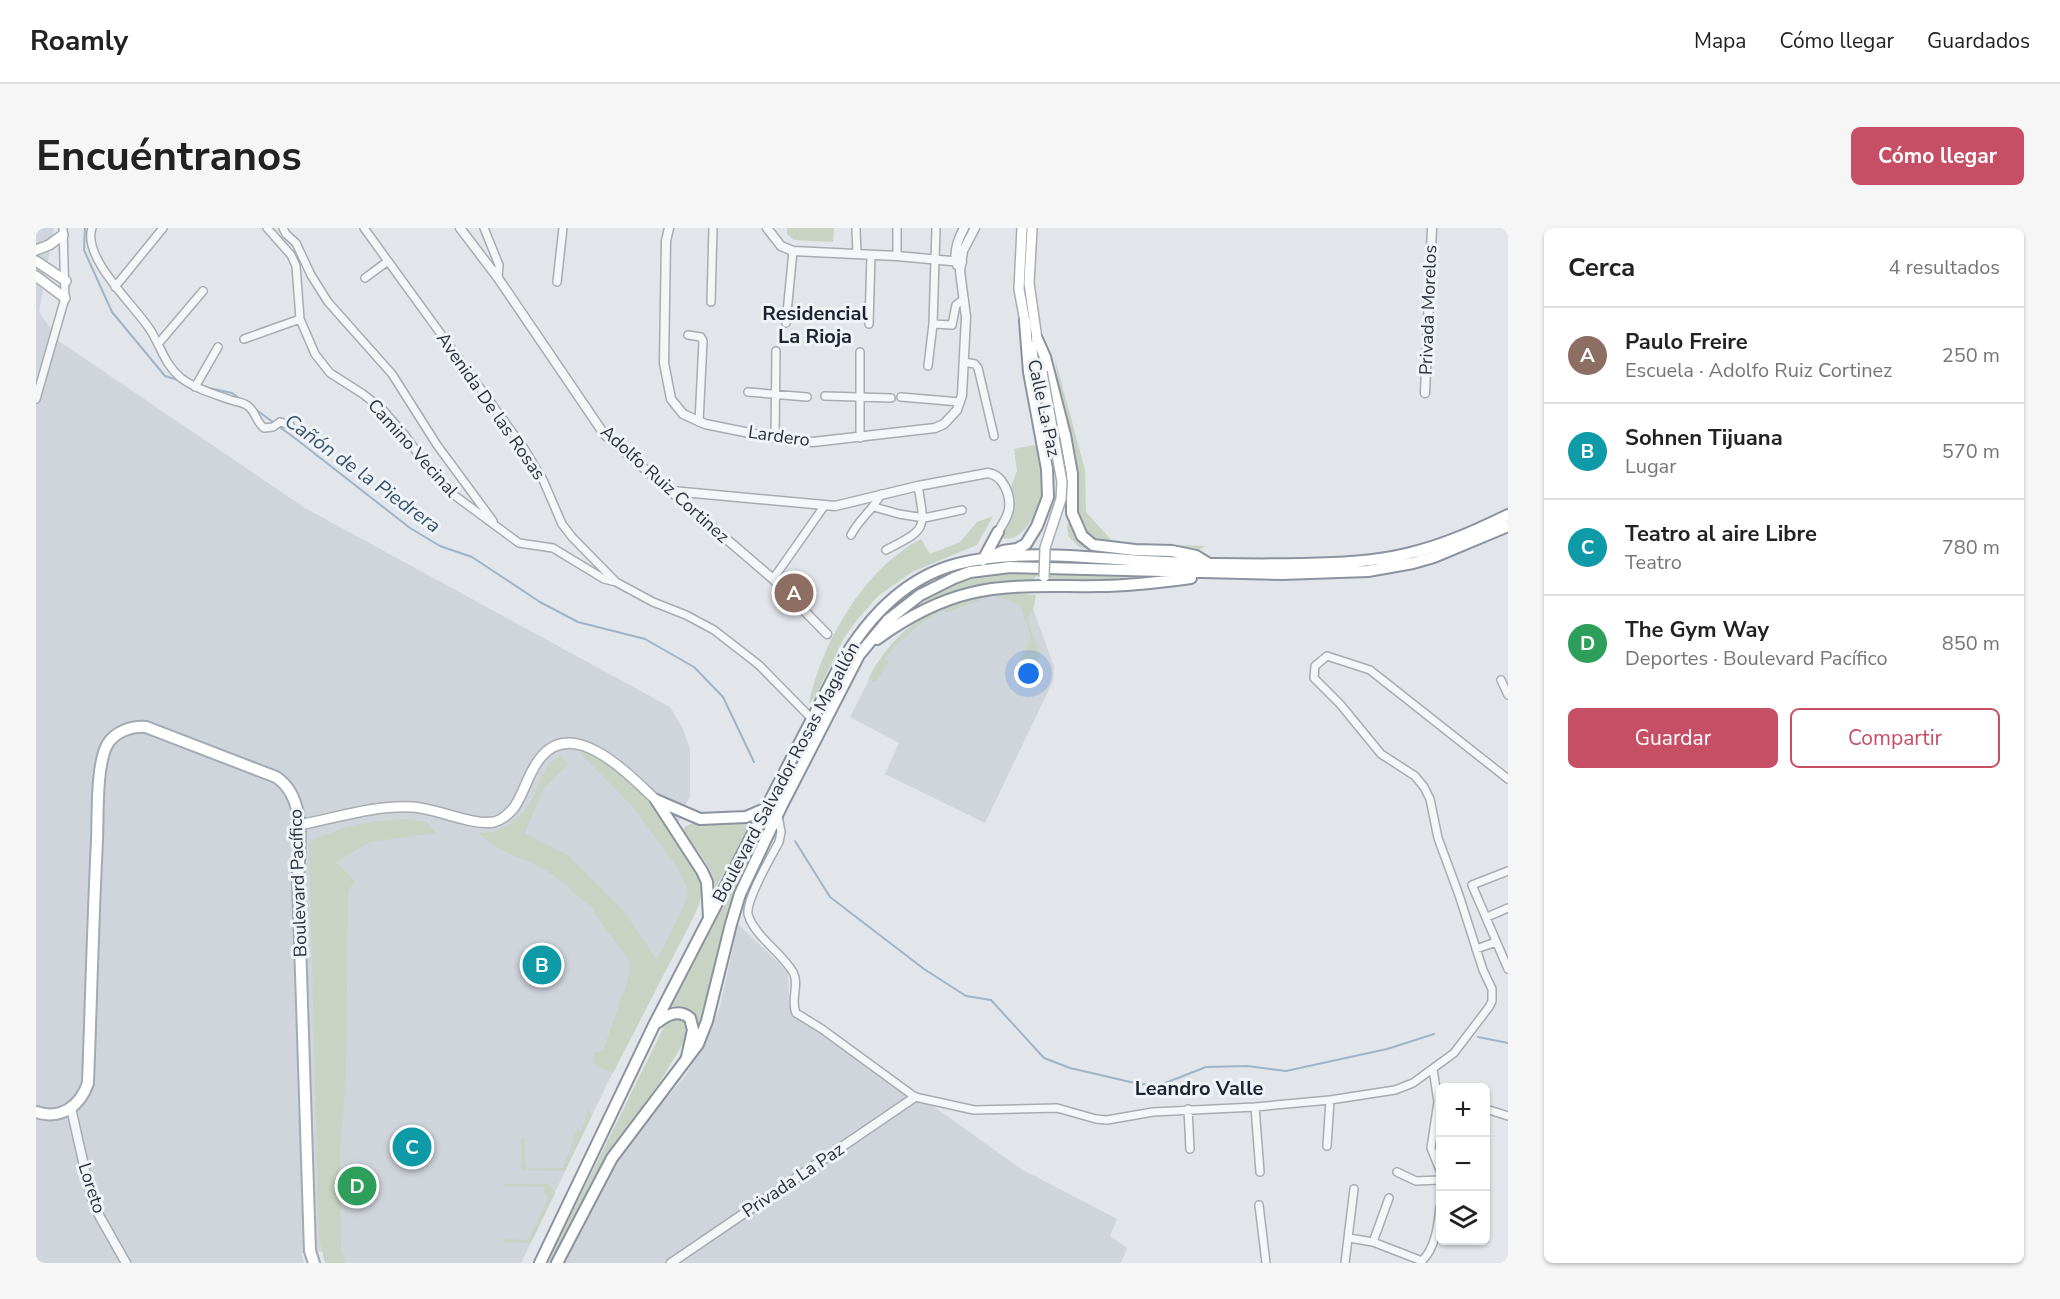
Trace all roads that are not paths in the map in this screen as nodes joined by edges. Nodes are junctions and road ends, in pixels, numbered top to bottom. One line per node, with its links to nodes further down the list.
1 (92, 228): 35 (street)
2 (163, 228): 35 (street)
3 (267, 228): 40 (street, Camino Vecinal)
4 (364, 228): 28 (street, Avenida De las Rosas)
5 (460, 228): 32 (street, Adolfo Ruiz Cortinez)
6 (484, 228): 32 (street)
7 (563, 228): 34 (street)
8 (669, 228): 66 (street, Lardero)
9 (713, 228): 39 (street)
10 (767, 228): 22 (street)
11 (856, 228): 23 (street)
12 (897, 228): 25 (street)
13 (936, 228): 26 (street)
14 (964, 228): 29 (street)
15 (975, 228): 29 (street)
16 (1022, 228): 41 (main road, Calle La Paz)
17 (1032, 228): 47 (main road, Calle La Paz)
18 (1432, 228): 57 (street, Privada Morelos)
19 (63, 231): 21 (main road); 33 (street)
20 (284, 231): 79 (street)
21 (36, 250)
22 (793, 251): 23 (street); 42 (street)
23 (857, 254): 24 (street)
24 (871, 255): 25 (street); 43 (street)
25 (897, 256): 26 (street)
26 (935, 259): 29 (street); 44 (street)
27 (36, 261): 33 (main road)
28 (388, 261): 31 (street); 89 (street, Avenida De las Rosas)
29 (959, 261): 38 (street)
30 (36, 276): 37 (main road)
31 (365, 278)
32 (498, 278): 72 (street, Adolfo Ruiz Cortinez)
33 (66, 281): 37 (street)
34 (558, 282)
35 (115, 287): 48 (street)
36 (203, 291): 48 (street)
37 (65, 297): 64 (street)
38 (964, 299): 44 (street); 52 (street)
39 (711, 302)
40 (300, 319): 46 (street); 79 (street, Camino Vecinal)
41 (1025, 321): 54 (main road, Calle La Paz); 83 (main road)
42 (786, 324)
43 (869, 324)
44 (933, 324): 53 (street)
45 (688, 335): 66 (street)
46 (244, 339)
47 (1037, 339): 54 (main road, Calle La Paz); 86 (main road)
48 (158, 344): 55 (street)
49 (218, 347): 55 (street)
50 (777, 351): 58 (street)
51 (860, 352): 61 (street)
52 (964, 362): 65 (street); 68 (street)
53 (928, 366)
54 (1039, 373): 90 (main road, Calle La Paz, bridge)
55 (195, 387): 67 (street)
56 (748, 392): 58 (street)
57 (1425, 393)
58 (776, 394): 60 (street); 69 (street)
59 (825, 396): 61 (street)
60 (807, 397)
61 (860, 397): 63 (street); 70 (street)
62 (901, 397): 65 (street)
63 (891, 398)
64 (36, 399)
65 (960, 402): 70 (street, Lardero)
66 (699, 422): 69 (street, Lardero)
67 (291, 425)
68 (994, 436)
69 (775, 438): 70 (street, Lardero)
70 (860, 438)
71 (918, 486): 73 (street); 78 (street); 81 (street)
72 (672, 491): 74 (street); 88 (street, Adolfo Ruiz Cortinez)
73 (881, 494): 74 (street); 75 (street)
74 (825, 505): 88 (street)
75 (874, 507): 78 (street); 82 (street)
76 (962, 510): 78 (street)
77 (1508, 515): 86 (main road, Boulevard Salvador Rosas Magallón)
78 (924, 518): 84 (street)
79 (496, 525): 89 (street, Camino Vecinal)
80 (1508, 526): 87 (main road, Boulevard Salvador Rosas Magallón)
81 (998, 532): 83 (main road); 85 (main road)
82 (851, 535)
83 (1008, 549): 85 (main road)
84 (886, 550)
85 (984, 560): 86 (main road, Boulevard Salvador Rosas Magallón); 95 (main road, Boulevard Salvador Rosas Magallón)
86 (1209, 564)
87 (1224, 573): 90 (main road); 92 (main road, Boulevard Salvador Rosas Magallón)
88 (773, 579): 91 (street, Adolfo Ruiz Cortinez)
89 (616, 582): 95 (street, Camino Vecinal)
90 (1043, 582): 92 (main road)
91 (828, 634)
92 (859, 655): 99 (main road, Boulevard Salvador Rosas Magallón)
93 (1501, 680): 94 (street)
94 (1508, 695)
95 (812, 719): 98 (main road, Boulevard Salvador Rosas Magallón)
96 (1508, 779): 103 (street)
97 (656, 800): 98 (main road); 100 (main road); 106 (main road)
98 (767, 808): 106 (main road, Boulevard Salvador Rosas Magallón)
99 (778, 815): 112 (main road, Boulevard Salvador Rosas Magallón); 114 (street)
100 (299, 825): 117 (main road, Boulevard Pacífico); 135 (main road, Boulevard Pacífico)
101 (1508, 871): 102 (street)
102 (1474, 890): 103 (street); 105 (street)
103 (1460, 895): 108 (street)
104 (1508, 908): 105 (street)
105 (1487, 917): 107 (street)
106 (709, 918): 111 (main road, Boulevard Salvador Rosas Magallón)
107 (1496, 942): 108 (street); 109 (street)
108 (1476, 949): 113 (street)
109 (1506, 960): 110 (street)
110 (1508, 969)
111 (654, 1025): 112 (main road); 136 (main road, Boulevard Salvador Rosas Magallón)
112 (685, 1063): 137 (main road, Boulevard Salvador Rosas Magallón)
113 (1433, 1069): 115 (street); 124 (street)
114 (915, 1097): 118 (street); 138 (street, Privada La Paz)
115 (1330, 1100): 116 (street); 122 (street)
116 (1255, 1107): 118 (street); 125 (street)
117 (71, 1108): 120 (main road); 134 (street, Loreto)
118 (1188, 1109): 123 (street)
119 (1490, 1111): 121 (street)
120 (36, 1112)
121 (1508, 1116)
122 (1327, 1146)
123 (1190, 1149)
124 (1436, 1160)
125 (1260, 1172)
126 (1397, 1172): 127 (street)
127 (1436, 1180)
128 (1354, 1189): 132 (street)
129 (1389, 1198): 133 (street)
130 (1259, 1205): 139 (street)
131 (1436, 1232): 133 (street)
132 (1349, 1238): 133 (street); 140 (street)
133 (1373, 1242)
134 (126, 1263)
135 (314, 1263)
136 (540, 1263)
137 (557, 1263)
138 (670, 1263)
139 (1266, 1263)
140 (1345, 1263)

